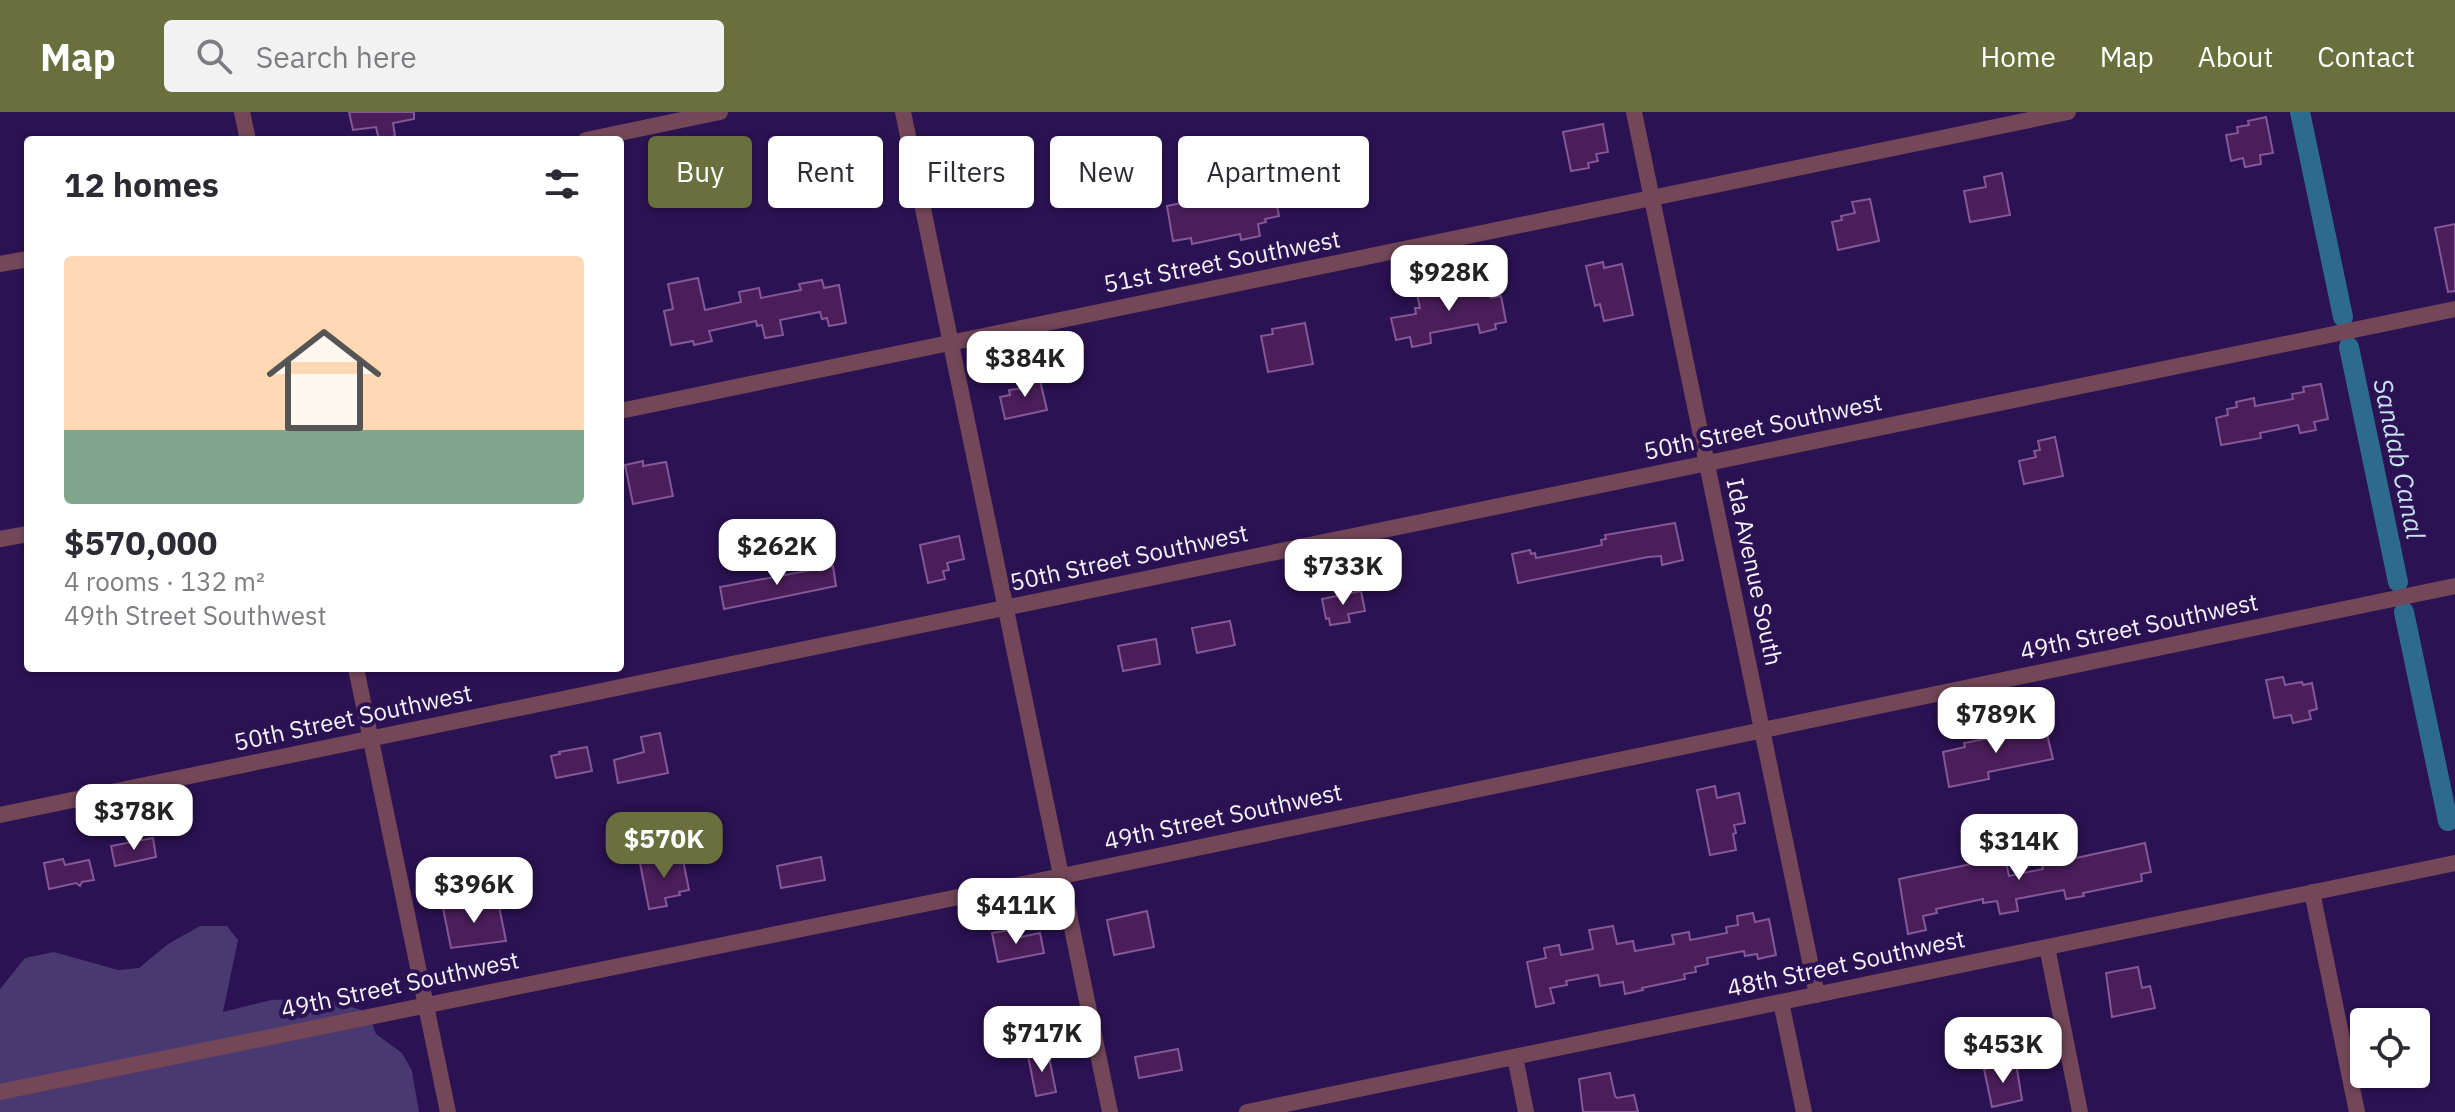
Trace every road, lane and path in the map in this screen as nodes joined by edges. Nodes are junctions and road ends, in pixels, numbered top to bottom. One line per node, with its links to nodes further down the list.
1 (242, 112): 6 (street)
2 (720, 112): 7 (street)
3 (903, 112): 12 (street)
4 (1634, 112): 8 (street, Ida Avenue South)
5 (2068, 112): 8 (street, 51st Street Southwest)
6 (247, 136)
7 (605, 136)
8 (1652, 199): 12 (street, 51st Street Southwest); 14 (street, Ida Avenue South)
9 (24, 260): 10 (street)
10 (0, 264)
11 (2455, 309): 14 (street, 50th Street Southwest)
12 (951, 341): 13 (street, 51st Street Southwest); 18 (street)
13 (624, 410)
14 (1706, 463): 18 (street, 50th Street Southwest); 20 (street, Ida Avenue South)
15 (24, 535): 16 (street)
16 (0, 539)
17 (2455, 586): 20 (street, 49th Street Southwest)
18 (1006, 608): 21 (street, 50th Street Southwest); 24 (street)
19 (357, 672): 21 (street)
20 (1762, 729): 24 (street, 49th Street Southwest); 27 (street, Ida Avenue South)
21 (371, 739): 22 (street, 50th Street Southwest); 29 (street)
22 (0, 815)
23 (2455, 863): 25 (street, 48th Street Southwest)
24 (1062, 876): 29 (street, 49th Street Southwest); 33 (street)
25 (2312, 892): 26 (street, 48th Street Southwest); 38 (street)
26 (2047, 947): 27 (street, 48th Street Southwest); 37 (street)
27 (1817, 995): 28 (street, 48th Street Southwest)
28 (1781, 1002): 30 (street, 48th Street Southwest); 36 (street)
29 (425, 1004): 31 (street, 49th Street Southwest); 32 (street)
30 (1515, 1057): 34 (street, 48th Street Southwest); 35 (street)
31 (0, 1092)
32 (448, 1112)
33 (1110, 1112)
34 (1249, 1112)
35 (1526, 1112)
36 (1804, 1112)
37 (2080, 1112)
38 (2357, 1112)

